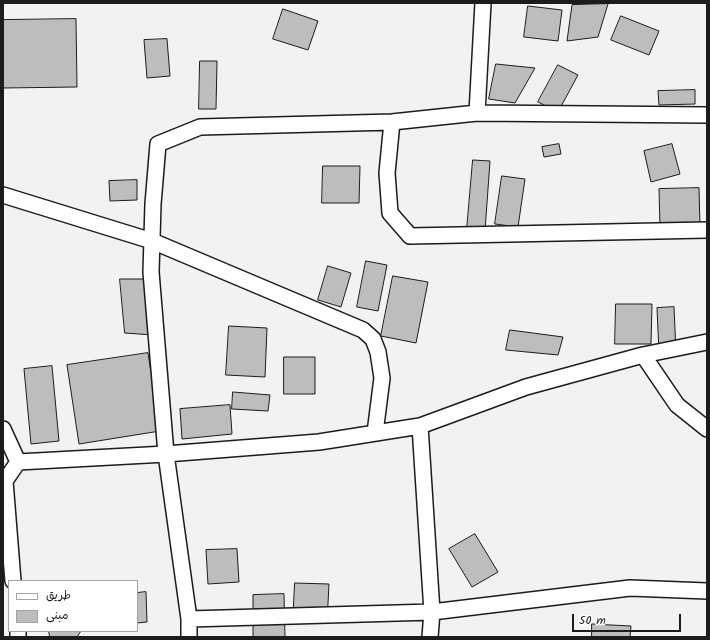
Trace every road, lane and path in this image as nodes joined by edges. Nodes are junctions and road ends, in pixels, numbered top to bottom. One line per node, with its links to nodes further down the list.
1 (483, 3): 2 (street)
2 (477, 113): 3 (street); 4 (street)
3 (707, 115)
4 (392, 122): 6 (street); 7 (street)
5 (3, 195): 7 (street)
6 (707, 230)
7 (152, 241): 13 (street); 14 (street)
8 (707, 342): 9 (street)
9 (643, 355): 10 (street); 12 (street)
10 (420, 426): 13 (street); 19 (street)
11 (3, 429): 15 (street)
12 (707, 429)
13 (375, 433): 14 (street)
14 (166, 454): 15 (street); 20 (street)
15 (18, 462): 16 (street)
16 (4, 481): 17 (street)
17 (14, 580)
18 (707, 591): 19 (street)
19 (432, 612): 20 (street); 22 (street)
20 (190, 619): 21 (street)
21 (189, 637)
22 (430, 637)

